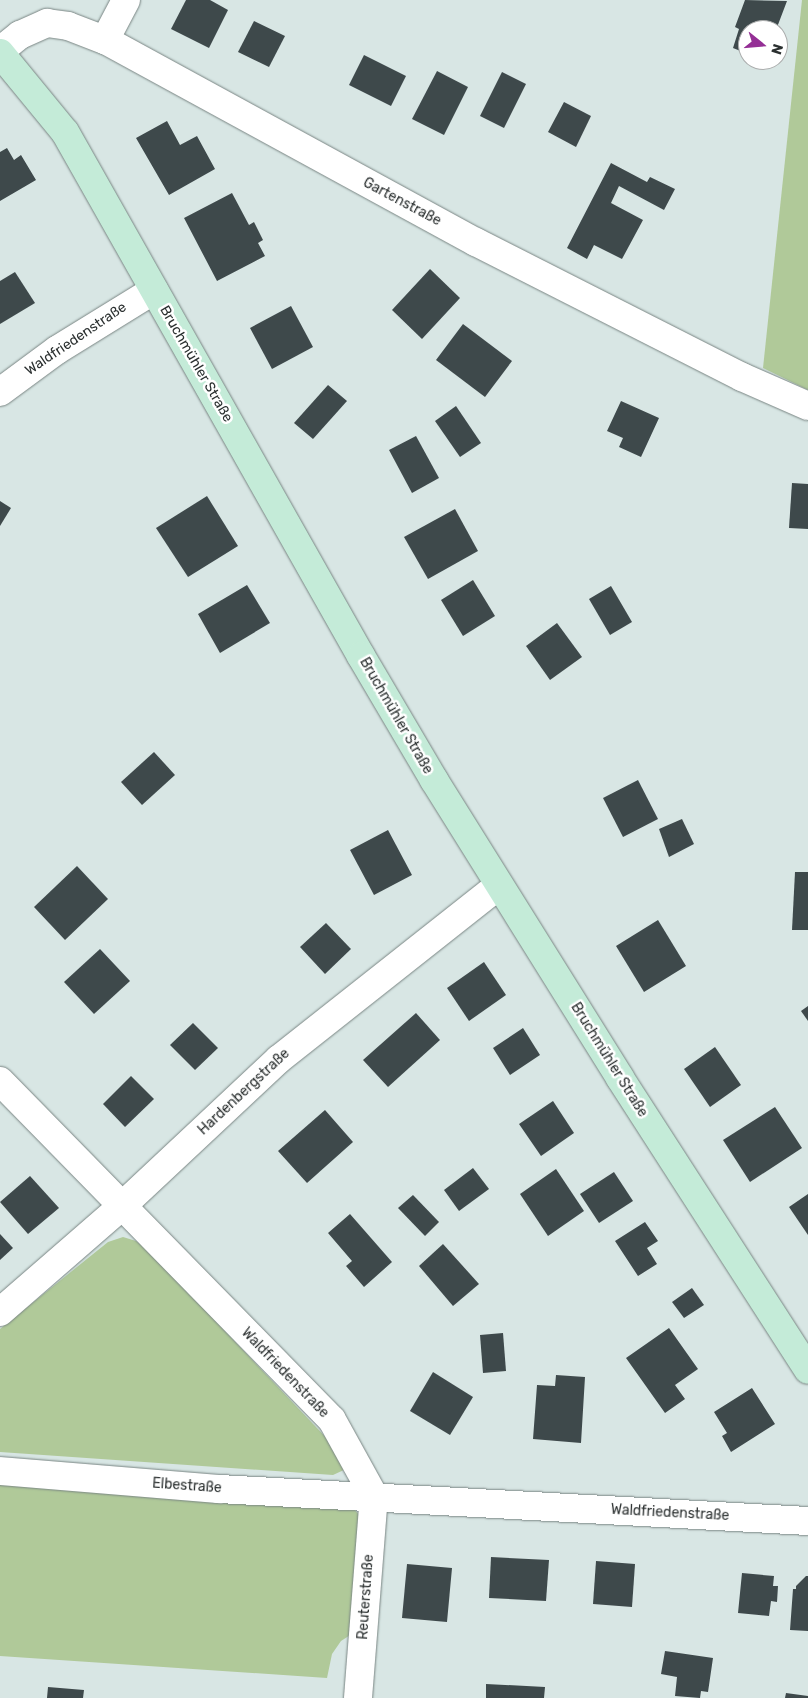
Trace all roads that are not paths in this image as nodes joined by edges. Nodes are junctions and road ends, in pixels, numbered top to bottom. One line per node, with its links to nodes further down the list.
1 (126, 0): 2 (street)
2 (105, 40): 3 (street, Gartenstraße); 6 (street, Gartenstraße)
3 (0, 52): 4 (street, Bruchmühler Straße)
4 (154, 290): 5 (street, Waldfriedenstraße); 7 (street, Bruchmühler Straße)
5 (0, 392)
6 (808, 406)
7 (499, 885): 9 (street, Hardenbergstraße); 11 (street, Bruchmühler Straße)
8 (0, 1081): 9 (street, Waldfriedenstraße)
9 (122, 1206): 10 (street, Hardenbergstraße); 13 (street, Waldfriedenstraße)
10 (0, 1312)
11 (808, 1370)
12 (0, 1471): 13 (street, Elbestraße)
13 (374, 1496): 14 (street, Waldfriedenstraße); 15 (street, Reuterstraße)
14 (808, 1521)
15 (358, 1698)

